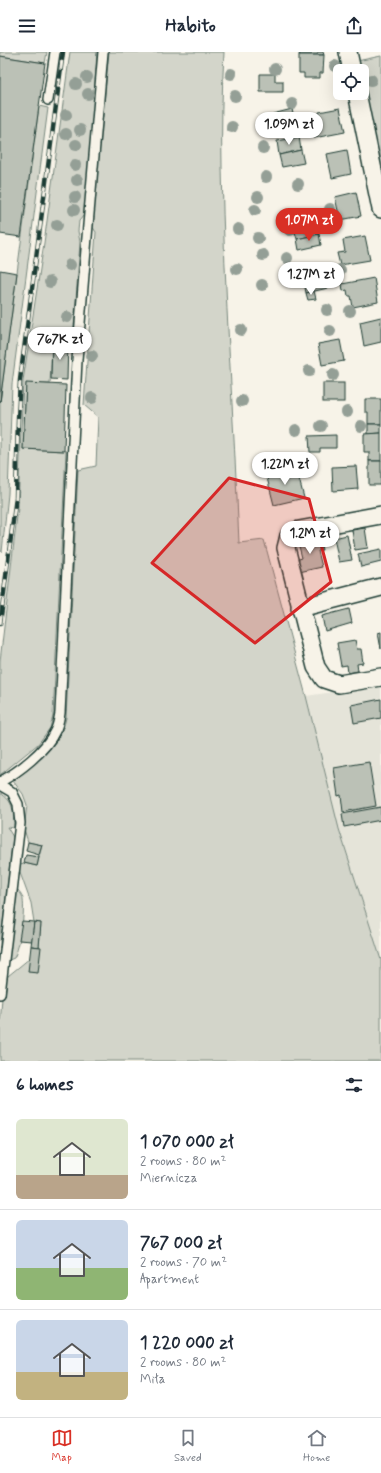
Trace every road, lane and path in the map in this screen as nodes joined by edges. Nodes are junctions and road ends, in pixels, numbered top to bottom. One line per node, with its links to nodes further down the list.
1 (54, 52): 5 (lane)
2 (103, 52): 12 (lane)
3 (348, 52): 4 (street)
4 (351, 64)
5 (48, 100)
6 (358, 100): 7 (street)
7 (381, 209)
8 (381, 515): 10 (street)
9 (381, 587): 10 (street)
10 (300, 608): 11 (street)
11 (381, 677)
12 (0, 784): 13 (lane)
13 (0, 994)

